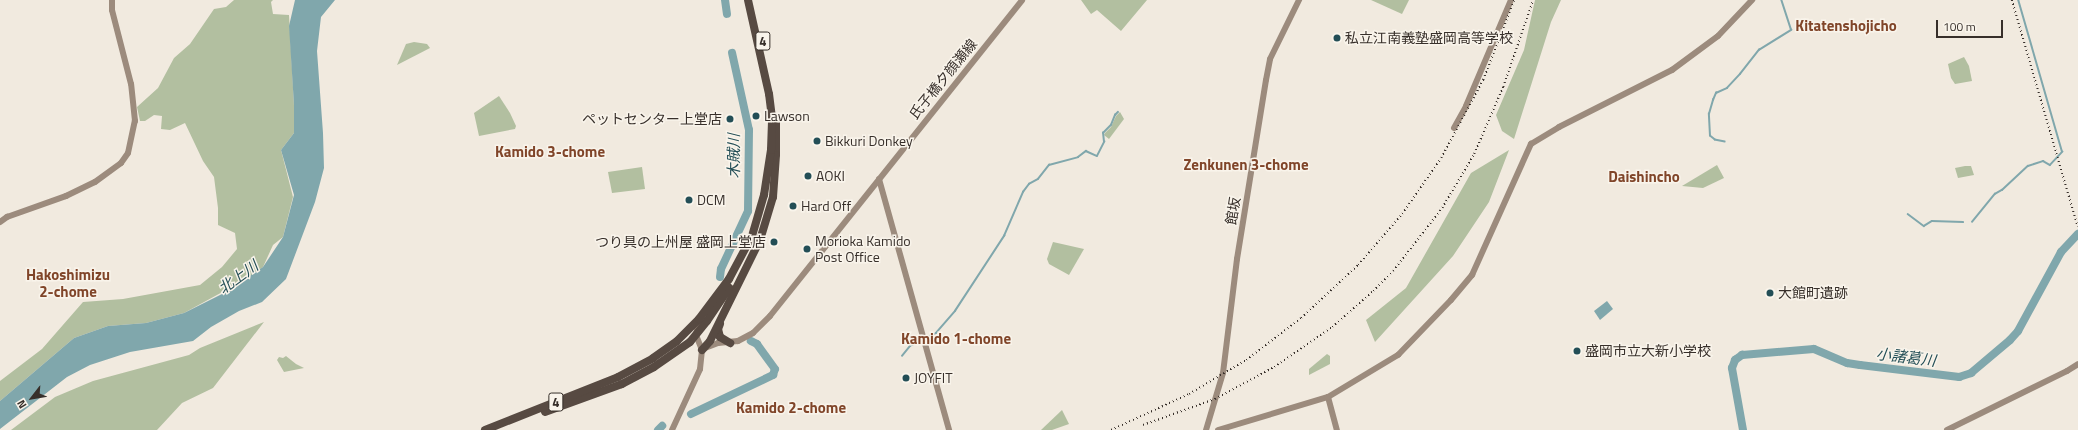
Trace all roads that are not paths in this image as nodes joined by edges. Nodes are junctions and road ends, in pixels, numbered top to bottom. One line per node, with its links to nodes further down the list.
1 (112, 0): 11 (street)
2 (748, 0): 13 (highway, 4)
3 (754, 0): 9 (highway, 4)
4 (1022, 0): 10 (street, 氏子橋夕顔瀬線)
5 (1299, 0): 25 (street, 館坂)
6 (1511, 0): 8 (street)
7 (1752, 0): 20 (street)
8 (1454, 128)
9 (776, 155): 12 (highway); 14 (highway, 4)
10 (879, 179): 17 (street, 氏子橋夕顔瀬線); 24 (street)
11 (0, 222)
12 (722, 316): 17 (highway); 18 (highway)
13 (698, 319): 14 (street); 15 (highway, 4)
14 (696, 334): 16 (highway, 4); 18 (street)
15 (677, 341): 16 (street); 21 (highway, 4)
16 (690, 342): 18 (street); 22 (highway, 4)
17 (730, 343): 18 (street, 氏子橋夕顔瀬線)
18 (702, 350): 23 (street)
19 (2078, 364): 28 (street)
20 (1328, 397): 26 (street); 27 (street)
21 (486, 430)
22 (498, 430)
23 (672, 430)
24 (949, 430)
25 (1206, 430)
26 (1218, 430)
27 (1337, 430)
28 (1947, 430)

